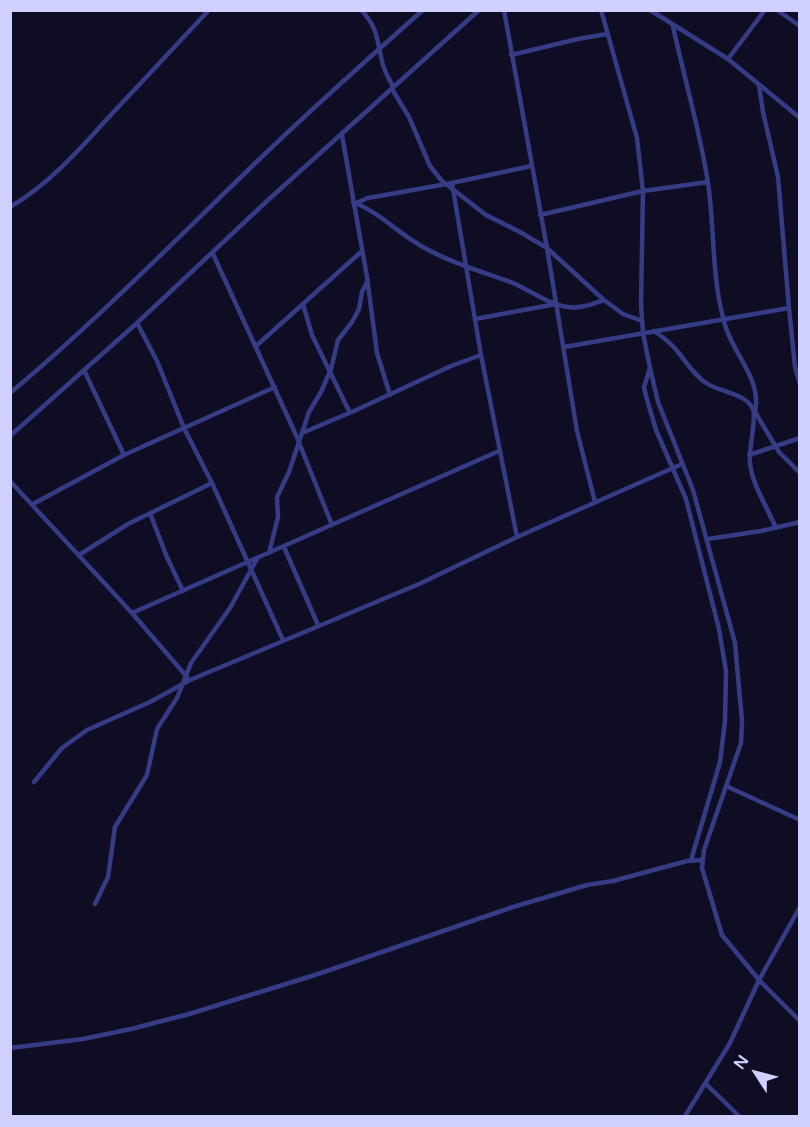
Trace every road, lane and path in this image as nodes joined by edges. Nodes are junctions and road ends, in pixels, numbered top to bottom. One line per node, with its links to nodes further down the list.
1 (209, 10): 28 (street)
2 (361, 10): 14 (street)
3 (423, 10): 14 (street)
4 (479, 10): 18 (street)
5 (504, 10): 15 (street)
6 (601, 10): 13 (street)
7 (650, 10): 10 (street)
8 (765, 10): 16 (street)
9 (777, 10): 12 (street)
10 (658, 13): 11 (street)
11 (673, 26): 16 (street); 22 (street)
12 (800, 26)
13 (607, 34): 15 (street); 26 (street)
14 (379, 50): 18 (street); 54 (street)
15 (512, 56): 21 (street)
16 (728, 59): 17 (street)
17 (759, 85): 19 (street); 38 (street)
18 (393, 88): 20 (street); 24 (street)
19 (800, 118)
20 (342, 135): 27 (street); 32 (street)
21 (531, 165): 23 (street); 29 (street)
22 (708, 182): 26 (street); 39 (street)
23 (452, 183): 24 (street); 25 (street)
24 (446, 184): 25 (street); 27 (street)
25 (453, 190): 30 (street); 33 (street)
26 (642, 191): 29 (street); 41 (street)
27 (355, 203): 31 (street); 33 (street)
28 (10, 207)
29 (540, 215): 30 (street)
30 (547, 248): 35 (street); 37 (street)
31 (362, 250): 34 (street); 36 (street)
32 (213, 254): 42 (street); 45 (street)
33 (465, 267): 37 (street); 40 (street)
34 (368, 280): 51 (street); 55 (street)
35 (604, 300): 37 (street); 41 (street)
36 (303, 304): 45 (street); 51 (street)
37 (556, 304): 40 (street); 46 (street)
38 (789, 308): 39 (street); 48 (street)
39 (724, 318): 43 (street); 56 (street)
40 (475, 319): 47 (street)
41 (642, 321): 44 (street)
42 (137, 323): 50 (street); 58 (street)
43 (654, 331): 44 (street); 56 (street)
44 (643, 333): 46 (street); 49 (street)
45 (256, 346): 53 (street)
46 (564, 347): 73 (street)
47 (481, 355): 55 (street); 65 (street)
48 (797, 366): 52 (street)
49 (650, 368): 68 (street); 69 (street)
50 (84, 370): 61 (street); 66 (street)
51 (330, 373): 57 (street); 59 (street)
52 (800, 384)
53 (275, 387): 58 (street); 60 (street)
54 (10, 393)
55 (390, 395): 57 (street)
56 (755, 412): 64 (street); 67 (street)
57 (350, 413): 59 (street)
58 (184, 428): 66 (street); 72 (street)
59 (303, 432): 60 (street); 63 (street)
60 (296, 435): 63 (street)
61 (10, 436)
62 (800, 438): 64 (street)
63 (299, 443): 77 (street); 82 (street)
64 (776, 446): 67 (street); 70 (street)
65 (499, 451): 77 (street); 79 (street)
66 (124, 455): 74 (street)
67 (749, 455): 78 (street)
68 (682, 464): 69 (street); 80 (street)
69 (673, 468): 73 (street); 96 (street)
70 (800, 473)
71 (10, 481): 74 (street)
72 (212, 483): 75 (street); 85 (street)
73 (595, 502): 79 (street)
74 (33, 504): 83 (street)
75 (150, 513): 83 (street); 87 (street)
76 (800, 522): 78 (street)
77 (332, 525): 81 (street)
78 (776, 528): 80 (street)
79 (517, 537): 89 (street)
80 (708, 539): 94 (street)
81 (284, 547): 82 (street); 89 (street)
82 (268, 554): 84 (street)
83 (79, 555): 88 (street)
84 (257, 559): 85 (street); 86 (street)
85 (247, 563): 86 (street); 87 (street)
86 (251, 570): 90 (street); 91 (street)
87 (183, 591): 88 (street)
88 (132, 613): 91 (street)
89 (318, 625): 90 (street)
90 (283, 640): 91 (street)
91 (188, 678): 92 (street)
92 (182, 685): 93 (street); 98 (street)
93 (34, 782)
94 (726, 786): 95 (street); 97 (street)
95 (800, 820)
96 (691, 860): 97 (street); 102 (street)
97 (701, 860): 100 (street)
98 (94, 904)
99 (800, 907): 100 (street)
100 (759, 980): 101 (street); 103 (street)
101 (800, 1021)
102 (10, 1048)
103 (706, 1084): 104 (street); 105 (street)
104 (685, 1116)
105 (739, 1116)

